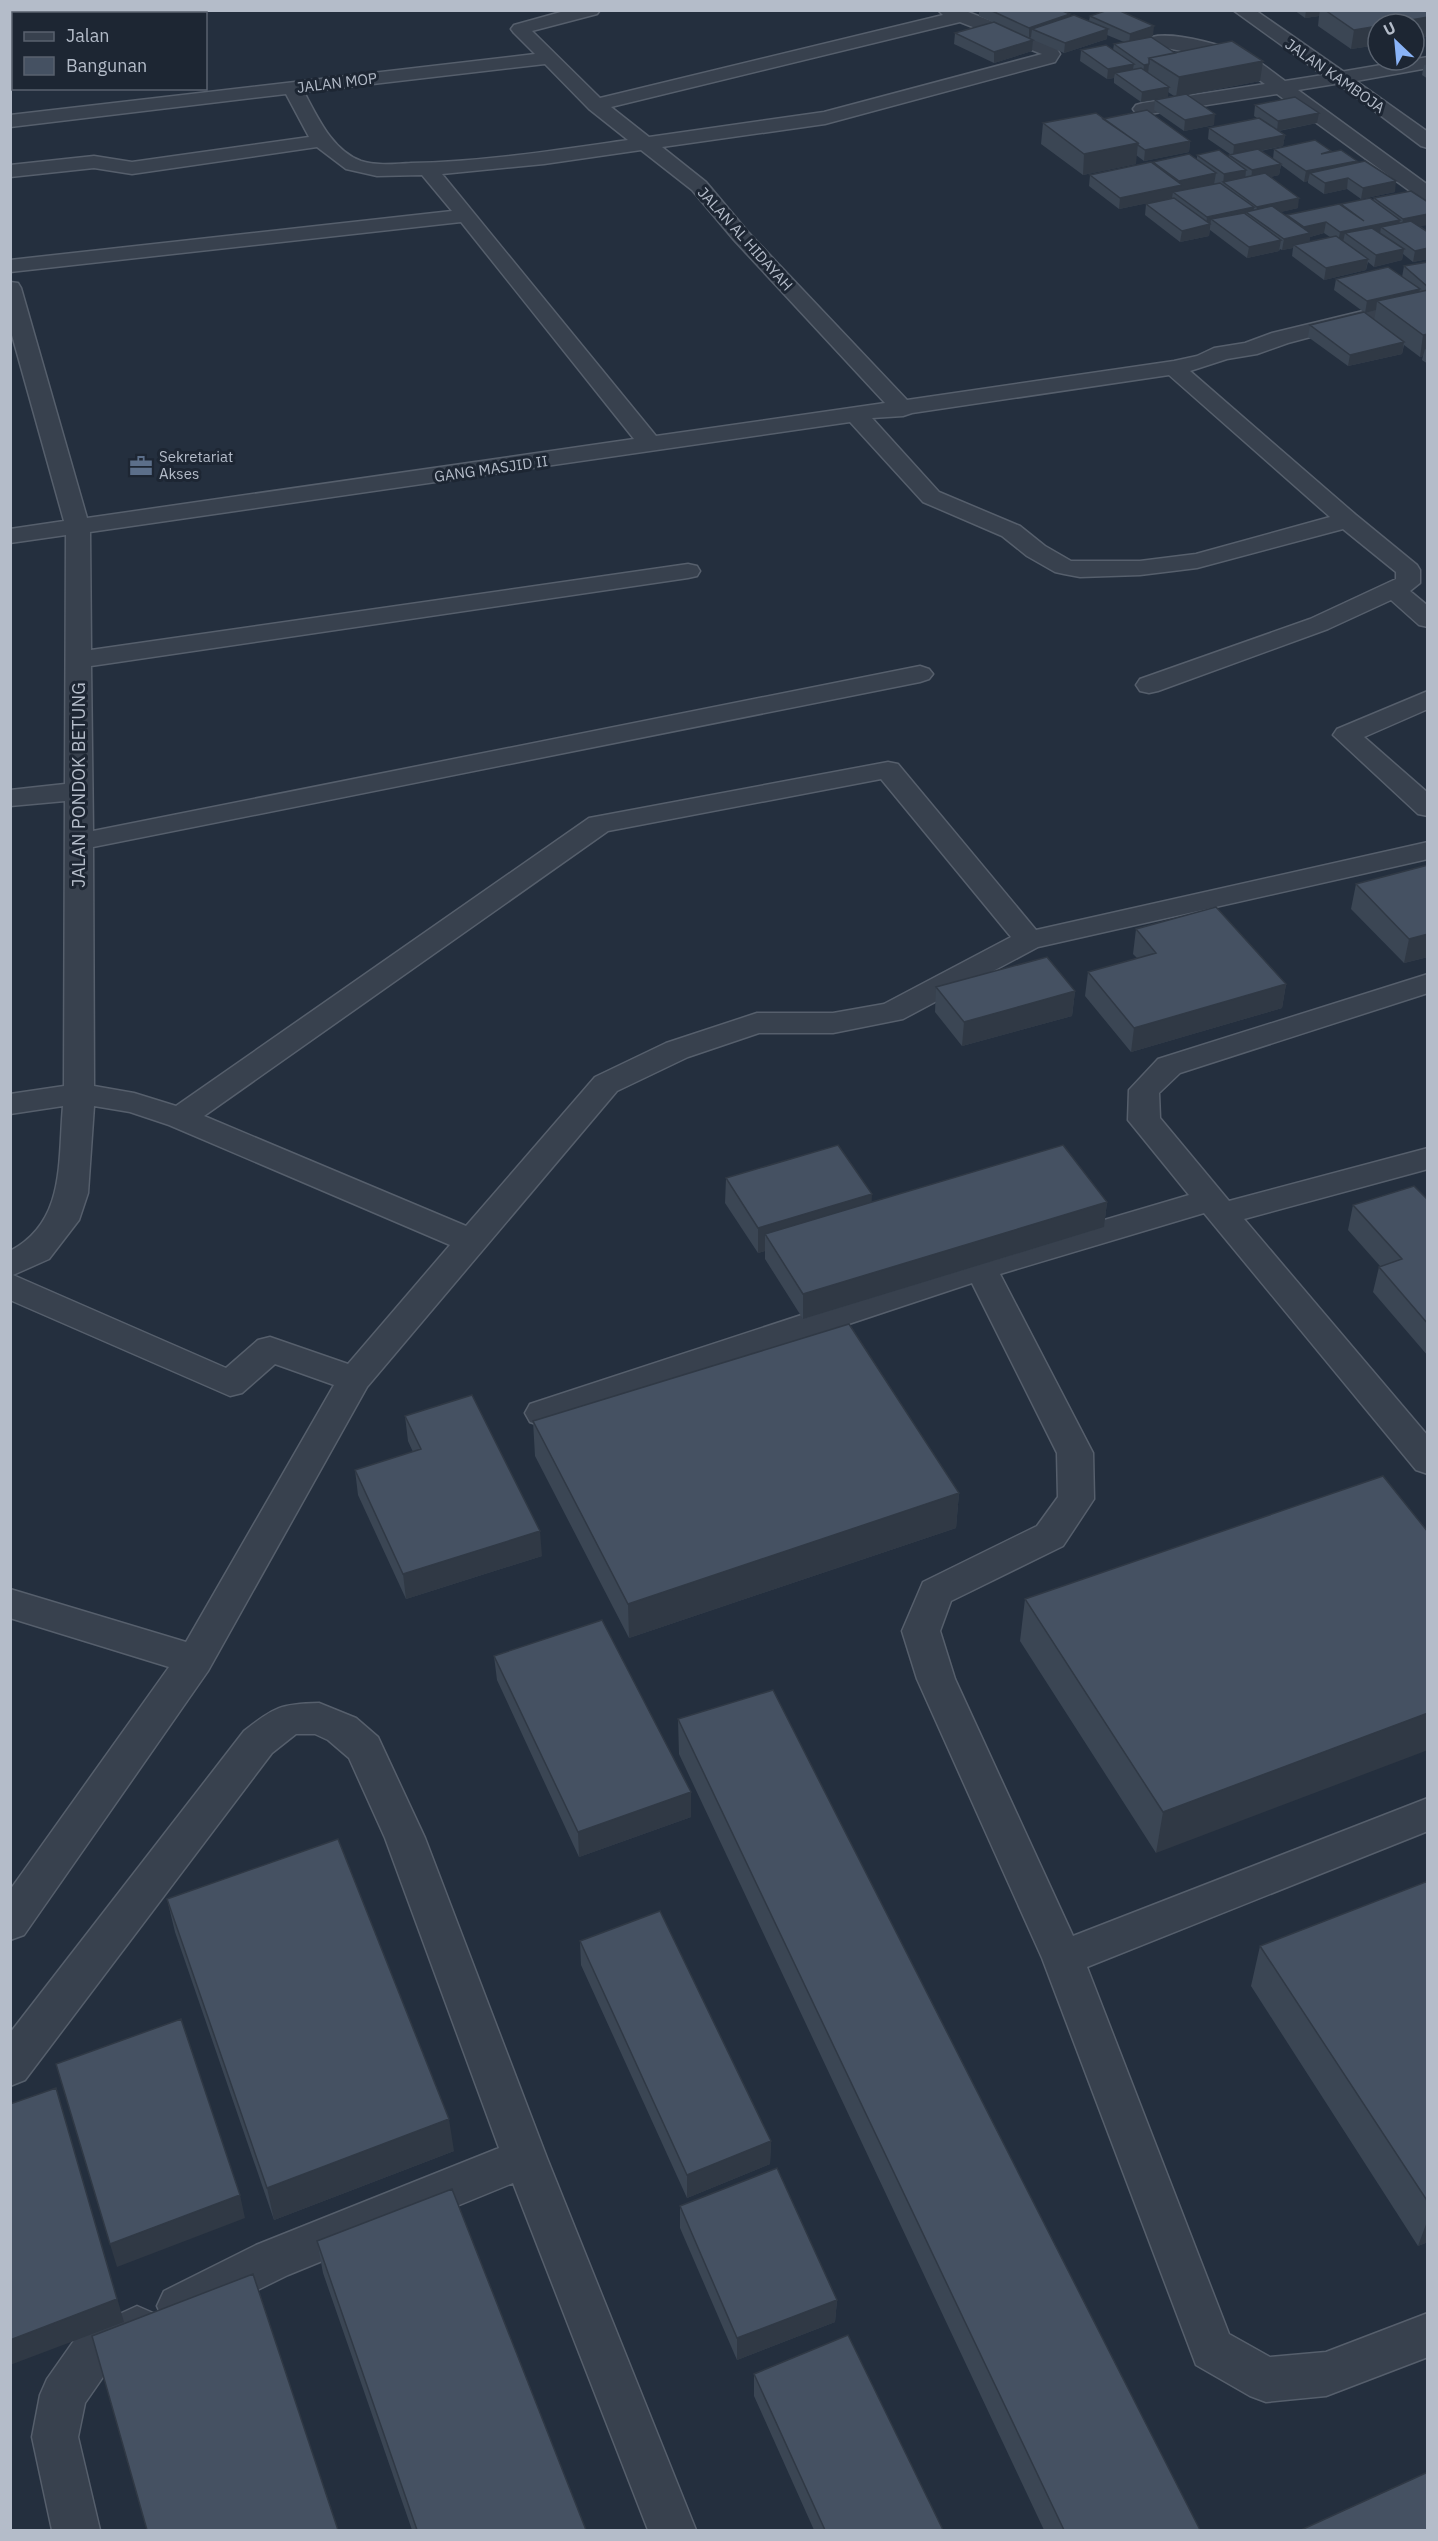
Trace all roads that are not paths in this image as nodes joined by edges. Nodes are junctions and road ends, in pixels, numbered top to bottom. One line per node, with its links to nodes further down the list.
1 (591, 10): 5 (street)
2 (1242, 10): 7 (street, JALAN KAMBOJA)
3 (954, 14): 11 (street); 16 (street)
4 (1158, 41): 8 (street)
5 (549, 58): 9 (street, JALAN MOP); 11 (street, JALAN AL HIDAYAH)
6 (1428, 62): 7 (street)
7 (1340, 78): 8 (street); 15 (street, JALAN KAMBOJA)
8 (1281, 87): 12 (street); 19 (street)
9 (292, 88): 10 (street, JALAN MOP); 14 (street)
10 (149, 96): 13 (street, JALAN MOP)
11 (596, 105): 16 (street, JALAN AL HIDAYAH)
12 (1143, 109)
13 (10, 121)
14 (321, 141): 17 (street); 18 (street)
15 (1428, 142)
16 (644, 144): 17 (street); 25 (street, JALAN AL HIDAYAH)
17 (428, 169): 20 (street)
18 (10, 171)
19 (1428, 195)
20 (464, 216): 21 (street); 27 (street)
21 (10, 266)
22 (10, 288): 29 (street, JALAN PONDOK BETUNG)
23 (1428, 307): 24 (street, GANG MASJID II)
24 (1174, 368): 25 (street, GANG MASJID II); 28 (street)
25 (903, 409): 26 (street, GANG MASJID II)
26 (857, 416): 27 (street, GANG MASJID II); 28 (street)
27 (651, 446): 29 (street, GANG MASJID II)
28 (1347, 520): 32 (street)
29 (78, 528): 30 (street, GANG MASJID II); 34 (street, JALAN PONDOK BETUNG)
30 (10, 536)
31 (688, 571): 34 (street)
32 (1394, 590): 33 (street); 36 (street)
33 (1428, 620)
34 (79, 660): 38 (street, JALAN PONDOK BETUNG)
35 (920, 674): 41 (street)
36 (1149, 685)
37 (1428, 699): 40 (street)
38 (79, 791): 39 (street); 41 (street, JALAN PONDOK BETUNG)
39 (10, 798)
40 (1428, 808)
41 (78, 842): 45 (street, JALAN PONDOK BETUNG)
42 (1428, 850): 43 (street)
43 (1029, 940): 47 (street); 50 (street)
44 (1428, 983): 49 (street)
45 (79, 1094): 46 (street); 47 (street); 51 (street, JALAN PONDOK BETUNG)
46 (10, 1104)
47 (180, 1118): 50 (street)
48 (1428, 1158): 49 (street)
49 (1217, 1207): 52 (street); 56 (street)
50 (472, 1241): 54 (street)
51 (10, 1265)
52 (981, 1268): 55 (street); 61 (street)
53 (10, 1286): 54 (street)
54 (354, 1379): 58 (street)
55 (542, 1413)
56 (1428, 1461)
57 (10, 1603): 58 (street)
58 (195, 1660): 60 (street)
59 (1428, 1814): 61 (street)
60 (10, 1923)
61 (1063, 1958): 64 (street)
62 (10, 2067): 63 (street)
63 (525, 2158): 65 (street); 66 (street)
64 (1428, 2335)
65 (76, 2530)
66 (672, 2530)

